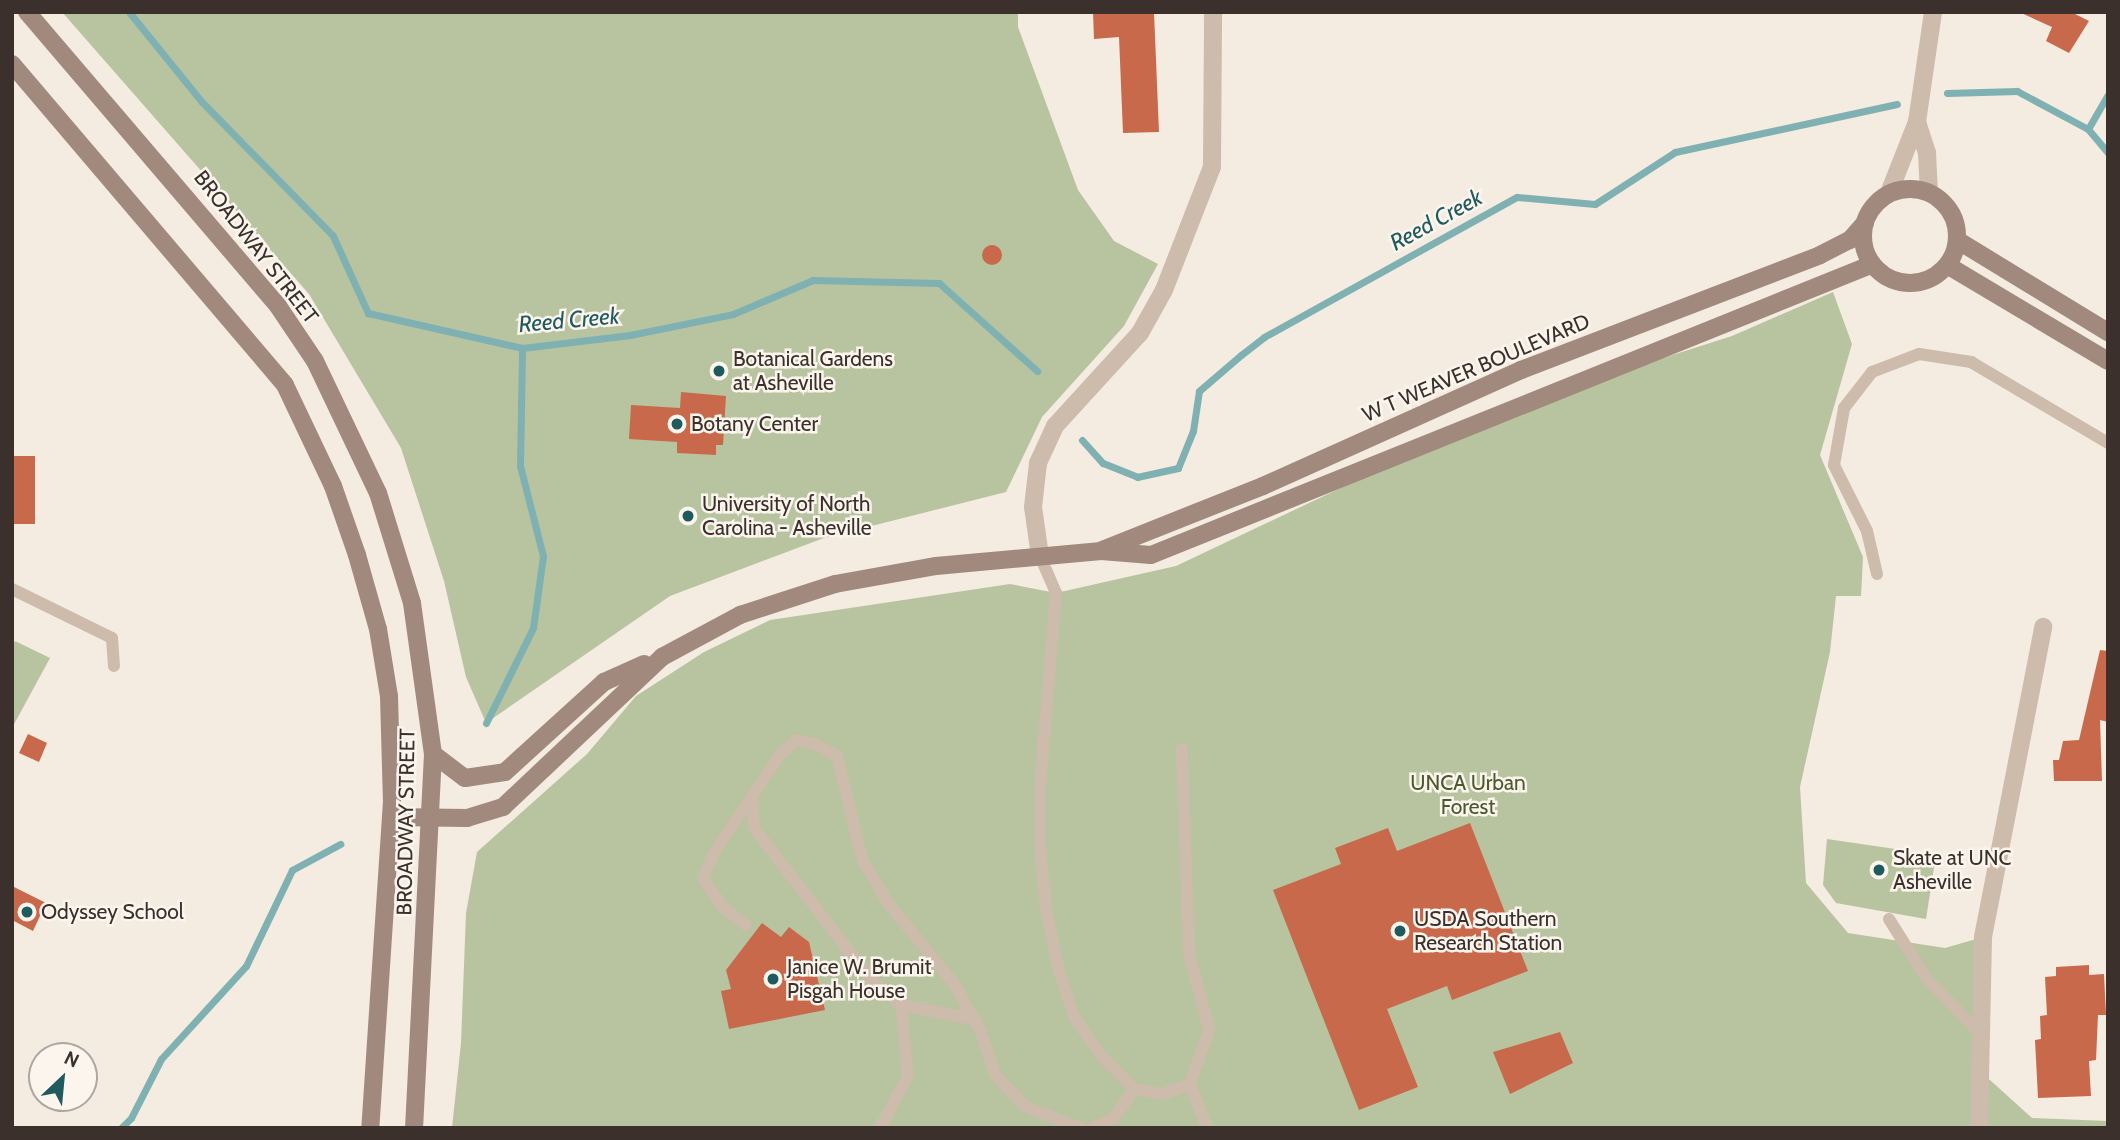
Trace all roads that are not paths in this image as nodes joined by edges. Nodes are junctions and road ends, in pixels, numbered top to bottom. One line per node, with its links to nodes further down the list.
1 (27, 12): 23 (main road, BROADWAY STREET)
2 (1213, 12): 16 (street)
3 (1933, 12): 5 (street)
4 (12, 64): 25 (main road, BROADWAY STREET)
5 (1917, 122): 6 (street); 7 (street)
6 (1889, 193): 7 (main road); 8 (main road)
7 (1929, 193): 9 (main road)
8 (1865, 223): 10 (main road); 15 (main road, W T WEAVER BOULEVARD)
9 (1957, 240): 11 (main road); 12 (main road)
10 (1873, 264): 11 (main road); 15 (main road, W T WEAVER BOULEVARD)
11 (1947, 265): 13 (main road)
12 (2108, 332)
13 (2108, 361)
14 (2108, 443): 17 (lane)
15 (1101, 551): 16 (main road, W T WEAVER BOULEVARD)
16 (1040, 556): 20 (main road, W T WEAVER BOULEVARD); 33 (lane)
17 (1877, 574)
18 (12, 589): 21 (lane)
19 (2043, 627): 31 (street)
20 (662, 657): 23 (main road, W T WEAVER BOULEVARD); 26 (main road, W T WEAVER BOULEVARD)
21 (114, 666)
22 (1182, 749): 32 (lane)
23 (433, 754): 26 (main road, BROADWAY STREET)
24 (752, 798): 28 (lane); 29 (lane); 30 (lane)
25 (391, 817): 26 (main road, W T WEAVER BOULEVARD); 34 (main road, BROADWAY STREET)
26 (433, 818): 35 (main road, BROADWAY STREET)
27 (1889, 919): 31 (lane)
28 (746, 925)
29 (901, 1005): 30 (lane); 36 (lane)
30 (974, 1020): 37 (lane)
31 (1981, 1034): 40 (street)
32 (1190, 1084): 33 (lane); 39 (lane)
33 (1134, 1088): 38 (lane)
34 (370, 1128)
35 (414, 1128)
36 (880, 1128)
37 (1081, 1128)
38 (1092, 1128)
39 (1207, 1128)
40 (1979, 1128)

